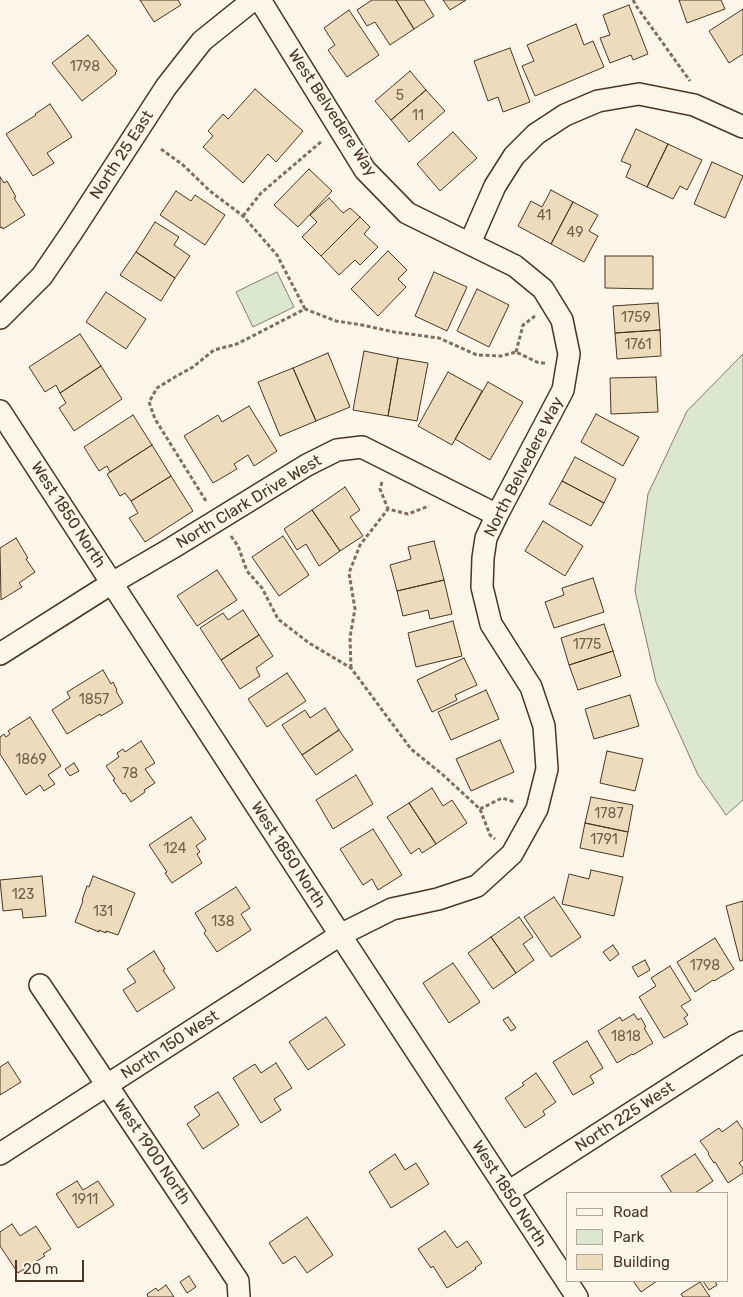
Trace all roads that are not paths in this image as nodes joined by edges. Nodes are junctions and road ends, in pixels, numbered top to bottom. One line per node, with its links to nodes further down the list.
1 (253, 0): 6 (street, North 25 East)
2 (260, 0): 4 (street, West Belvedere Way)
3 (743, 127): 4 (street)
4 (470, 243): 5 (street, West Belvedere Way)
5 (544, 290): 8 (street, North Belvedere Way)
6 (0, 318)
7 (0, 411): 9 (street, West 1850 North)
8 (497, 515): 9 (street, North Clark Drive West); 11 (street, North Belvedere Way)
9 (112, 583): 10 (street, North Clark Drive West); 11 (street, West 1850 North)
10 (0, 654)
11 (340, 934): 14 (street, North 150 West); 16 (street, West 1850 North)
12 (40, 985): 14 (street, West 1900 North)
13 (743, 1042): 16 (street, North 225 West)
14 (108, 1085): 15 (street, North 150 West); 19 (street, West 1900 North)
15 (0, 1154)
16 (508, 1192): 17 (street, West 1850 North)
17 (566, 1280)
18 (567, 1282): 20 (street, West 1850 North)
19 (239, 1297)
20 (577, 1297)

